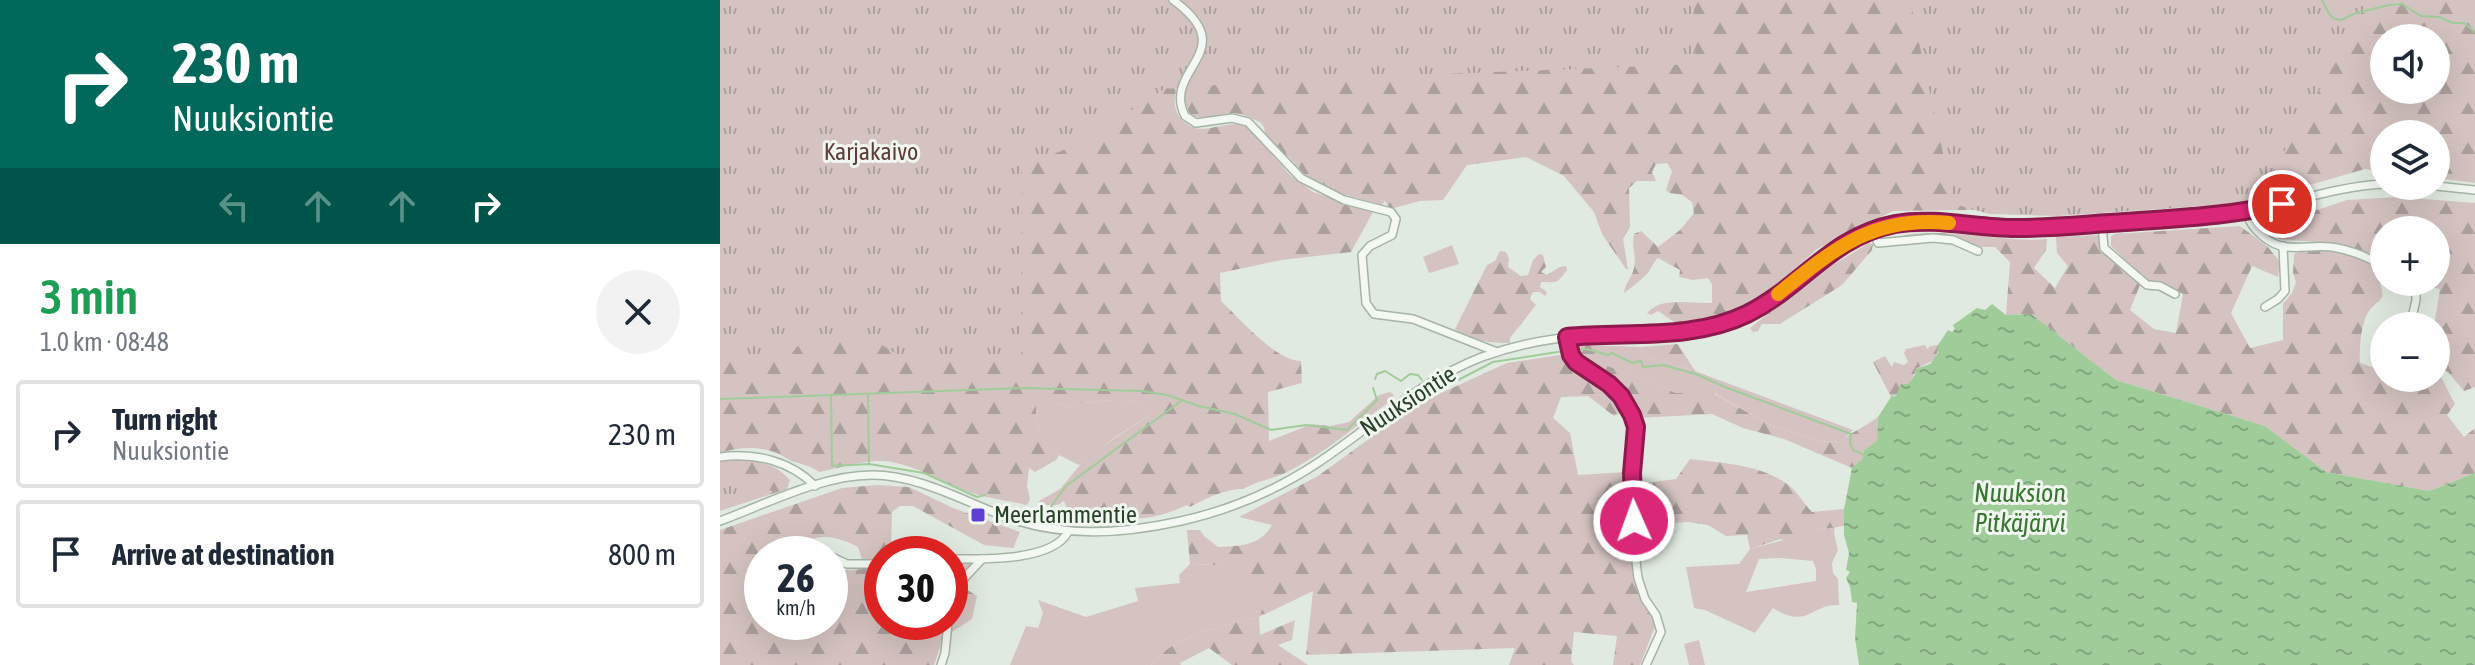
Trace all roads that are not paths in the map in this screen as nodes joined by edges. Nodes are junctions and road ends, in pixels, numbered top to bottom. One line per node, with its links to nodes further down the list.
1 (1173, 0): 14 (street)
2 (2370, 186): 5 (street, Nuuksiontie)
3 (2450, 187): 4 (street)
4 (2475, 190)
5 (2246, 212): 6 (street, Nuuksiontie); 8 (street)
6 (2102, 224): 7 (street, Nuuksiontie); 11 (street)
7 (1872, 230): 9 (street); 13 (street, Nuuksiontie)
8 (2283, 246): 10 (street); 12 (street)
9 (1978, 251)
10 (2370, 259)
11 (2175, 294)
12 (2265, 307)
13 (1567, 337): 14 (street, Nuuksiontie); 24 (street)
14 (1497, 352): 18 (street, Nuuksiontie)
15 (720, 457): 16 (street)
16 (815, 486): 17 (street, Nuuksiontie); 18 (street, Nuuksiontie)
17 (720, 521)
18 (1068, 532): 20 (street)
19 (968, 559): 20 (street)
20 (982, 559): 21 (street)
21 (968, 574)
22 (946, 640): 23 (street)
23 (941, 665)
24 (1646, 665)

